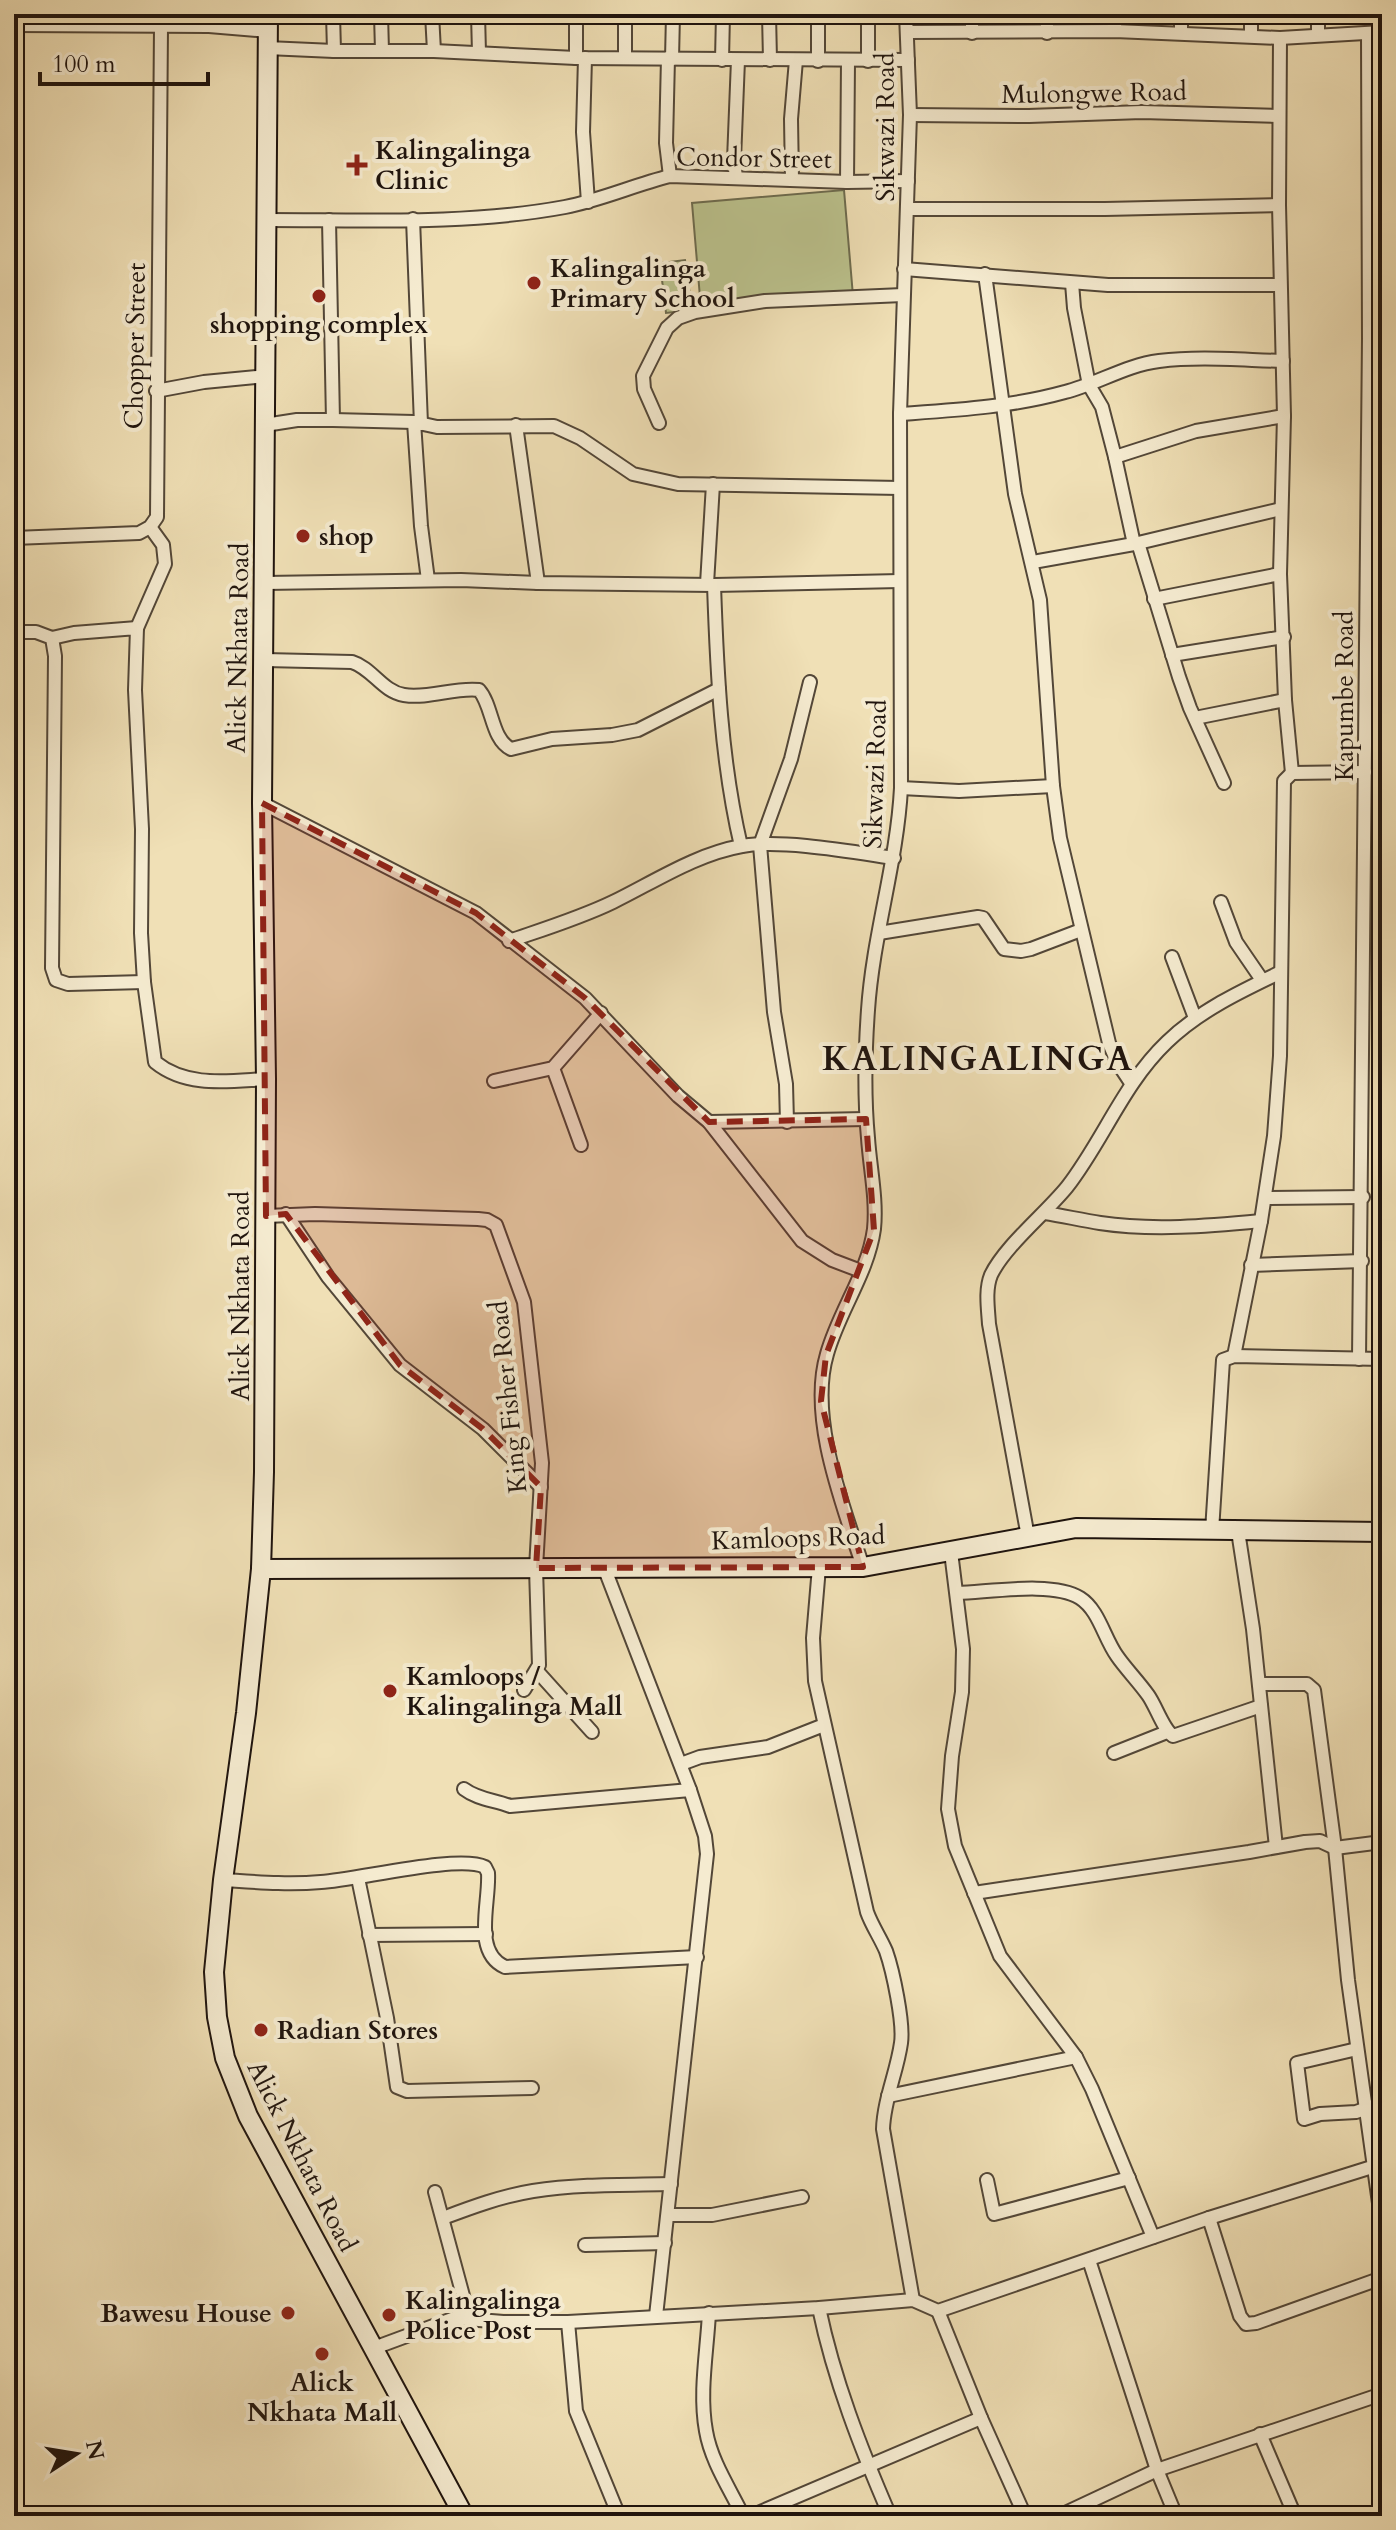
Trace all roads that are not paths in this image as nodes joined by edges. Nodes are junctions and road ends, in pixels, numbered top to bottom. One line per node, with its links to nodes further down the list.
1 (333, 14): 33 (street)
2 (381, 14): 34 (street)
3 (432, 14): 35 (street)
4 (478, 14): 36 (street)
5 (576, 14): 38 (street)
6 (625, 14): 37 (street)
7 (673, 14): 39 (street)
8 (723, 14): 40 (street)
9 (769, 14): 42 (street)
10 (818, 14): 45 (street)
11 (868, 14): 47 (street)
12 (906, 14): 24 (street, Sikwazi Road)
13 (972, 14): 26 (street)
14 (1047, 14): 27 (street)
15 (1115, 14): 23 (street)
16 (1181, 14): 28 (street)
17 (1251, 14): 31 (street)
18 (1318, 14): 30 (street)
19 (62, 19): 20 (street); 21 (street)
20 (14, 25)
21 (161, 27): 22 (street); 69 (street, Chopper Street)
22 (267, 31): 33 (street); 59 (main road, Alick Nkhata Road)
23 (1115, 31): 27 (street); 28 (street)
24 (907, 32): 26 (street); 44 (street, Sikwazi Road)
25 (1382, 32): 29 (street)
26 (972, 33): 27 (street)
27 (1047, 33)
28 (1181, 33): 31 (street)
29 (1368, 33): 30 (street); 103 (street, Kapumbe Road)
30 (1318, 34): 32 (street)
31 (1251, 35): 32 (street)
32 (1280, 38): 49 (street)
33 (334, 51): 34 (street)
34 (382, 51): 35 (street)
35 (434, 51): 36 (street)
36 (479, 53): 38 (street)
37 (625, 57): 38 (street); 39 (street)
38 (581, 58): 55 (street)
39 (670, 58): 40 (street); 50 (street)
40 (722, 60): 41 (street)
41 (738, 60): 42 (street); 51 (street)
42 (770, 60): 43 (street)
43 (796, 60): 45 (street); 52 (street)
44 (908, 60): 47 (street); 48 (street, Sikwazi Road)
45 (818, 61): 46 (street)
46 (848, 61): 47 (street); 54 (street)
47 (868, 61)
48 (910, 115): 49 (street, Mulongwe Road); 53 (street, Sikwazi Road)
49 (1278, 116): 56 (street)
50 (670, 176): 51 (street, Condor Street); 55 (street, Condor Street)
51 (736, 178): 52 (street, Condor Street)
52 (792, 179): 54 (street, Condor Street)
53 (908, 181): 54 (street, Condor Street); 57 (street, Sikwazi Road)
54 (847, 182)
55 (588, 202): 58 (street, Condor Street)
56 (1279, 205): 57 (street); 64 (street)
57 (907, 209): 61 (street, Sikwazi Road)
58 (413, 219): 60 (street, Condor Street); 74 (street)
59 (267, 220): 60 (street, Condor Street); 67 (main road, Alick Nkhata Road)
60 (329, 220): 73 (street)
61 (904, 269): 62 (street); 65 (street, Sikwazi Road)
62 (985, 274): 63 (street); 70 (street)
63 (1072, 283): 64 (street); 68 (street)
64 (1280, 285): 66 (street)
65 (903, 295): 71 (street, Sikwazi Road); 75 (street)
66 (1283, 361): 68 (street); 72 (street)
67 (266, 376): 69 (street); 76 (main road, Alick Nkhata Road)
68 (1089, 385): 70 (street); 78 (street)
69 (156, 391): 82 (street, Chopper Street)
70 (1003, 406): 71 (street); 85 (street)
71 (900, 414): 80 (street, Sikwazi Road)
72 (1284, 416): 78 (street); 81 (street)
73 (333, 420): 74 (street); 76 (street)
74 (417, 423): 77 (street); 87 (street)
75 (659, 423)
76 (265, 425): 89 (main road, Alick Nkhata Road)
77 (516, 425): 79 (street); 90 (street)
78 (1115, 457): 84 (street)
79 (713, 484): 80 (street); 91 (street)
80 (900, 488): 88 (street, Sikwazi Road)
81 (1281, 509): 84 (street); 86 (street)
82 (150, 527): 83 (street); 93 (street)
83 (14, 538)
84 (1136, 543): 85 (street); 92 (street)
85 (1033, 562): 106 (street)
86 (1280, 574): 92 (street); 95 (street)
87 (428, 580): 89 (street); 90 (street)
88 (900, 581): 91 (street); 107 (street, Sikwazi Road)
89 (265, 583): 98 (main road, Alick Nkhata Road)
90 (538, 583): 91 (street)
91 (710, 584): 100 (street)
92 (1154, 599): 97 (street)
93 (137, 628): 96 (street); 119 (street)
94 (14, 632): 96 (street)
95 (1284, 637): 97 (street); 101 (street)
96 (52, 638): 119 (street)
97 (1172, 655): 102 (street)
98 (265, 660): 100 (street); 108 (main road, Alick Nkhata Road)
99 (810, 682): 109 (street)
100 (719, 689): 110 (street)
101 (1285, 700): 102 (street); 104 (street)
102 (1195, 718): 105 (street)
103 (1365, 772): 104 (street); 130 (street, Kapumbe Road)
104 (1292, 773): 117 (street)
105 (1224, 783)
106 (1053, 786): 107 (street); 113 (street)
107 (901, 788): 111 (street, Sikwazi Road)
108 (262, 803): 115 (street); 123 (main road, Alick Nkhata Road)
109 (760, 845): 110 (street); 111 (street); 128 (street)
110 (741, 846): 115 (street)
111 (894, 858): 114 (street, Sikwazi Road)
112 (1221, 902): 118 (street)
113 (1081, 930): 114 (street); 125 (street)
114 (879, 933): 126 (street, Sikwazi Road)
115 (509, 941): 120 (street)
116 (1172, 957): 121 (street)
117 (1281, 972): 118 (street); 131 (street)
118 (1262, 980): 121 (street)
119 (144, 982): 123 (street)
120 (601, 1013): 122 (street); 127 (street)
121 (1195, 1018): 125 (street)
122 (553, 1068): 124 (street); 129 (street)
123 (266, 1079): 134 (main road, Alick Nkhata Road)
124 (494, 1081)
125 (1131, 1083): 132 (street)
126 (866, 1119): 128 (street); 138 (street, Sikwazi Road)
127 (709, 1122): 128 (street); 138 (street)
128 (787, 1122)
129 (581, 1145)
130 (1363, 1197): 131 (street); 136 (street, Kapumbe Road)
131 (1265, 1198): 135 (street)
132 (1045, 1213): 135 (street); 146 (street)
133 (286, 1214): 134 (street); 142 (street); 142 (street, King Fisher Road)
134 (266, 1216): 152 (main road, Alick Nkhata Road)
135 (1261, 1221): 137 (street)
136 (1362, 1261): 137 (street); 140 (street, Kapumbe Road)
137 (1251, 1265): 139 (street)
138 (861, 1271): 150 (street, Sikwazi Road)
139 (1234, 1356): 140 (street); 143 (street)
140 (1359, 1359): 141 (street)
141 (1382, 1359)
142 (541, 1487): 151 (street, King Fisher Road)
143 (1212, 1531): 144 (main road, Kamloops Road); 146 (main road, Kamloops Road)
144 (1238, 1531): 145 (main road, Kamloops Road); 155 (street)
145 (1382, 1532)
146 (1028, 1537): 147 (main road, Kamloops Road)
147 (951, 1552): 150 (main road, Kamloops Road); 153 (street)
148 (604, 1567): 149 (main road, Kamloops Road); 151 (main road, Kamloops Road); 162 (street)
149 (819, 1567): 150 (main road, Kamloops Road); 158 (street)
150 (863, 1567)
151 (536, 1568): 152 (main road, Kamloops Road); 154 (street, King Fisher Road)
152 (261, 1569): 169 (main road, Alick Nkhata Road)
153 (958, 1593): 160 (street); 170 (street)
154 (537, 1671): 156 (street); 159 (street)
155 (1259, 1684): 157 (street); 167 (street)
156 (524, 1690)
157 (1261, 1706): 160 (street); 166 (street)
158 (824, 1725): 162 (street); 177 (street)
159 (592, 1732)
160 (1167, 1732): 161 (street)
161 (1114, 1753)
162 (681, 1764): 164 (street)
163 (464, 1789): 164 (street)
164 (690, 1790): 173 (street)
165 (1382, 1842): 167 (street)
166 (1276, 1847): 167 (street); 170 (street)
167 (1335, 1848): 174 (street)
168 (358, 1878): 169 (street); 171 (street); 172 (street)
169 (223, 1880): 202 (main road, Alick Nkhata Road)
170 (974, 1893): 175 (street)
171 (486, 1934): 172 (street); 173 (street)
172 (369, 1935): 176 (street)
173 (697, 1957): 183 (street)
174 (1357, 2049): 179 (street); 179 (street)
175 (1076, 2057): 177 (street); 181 (street)
176 (532, 2088)
177 (888, 2096): 195 (street)
178 (1382, 2103): 179 (street)
179 (1365, 2109): 180 (street)
180 (1372, 2167): 188 (street); 189 (street)
181 (1129, 2178): 182 (street); 190 (street)
182 (987, 2180)
183 (671, 2184): 186 (street); 187 (street)
184 (435, 2192): 187 (street)
185 (802, 2197): 186 (street)
186 (668, 2215): 191 (street)
187 (443, 2218): 200 (street)
188 (1209, 2218): 190 (street); 194 (street)
189 (1382, 2225)
190 (1153, 2237): 193 (street)
191 (665, 2243): 192 (street); 199 (street)
192 (585, 2245)
193 (1089, 2260): 197 (street); 207 (street)
194 (1382, 2278)
195 (913, 2300): 196 (street); 197 (street)
196 (819, 2308): 198 (street); 206 (street)
197 (938, 2311): 204 (street)
198 (709, 2313): 199 (street); 211 (street)
199 (656, 2316): 201 (street)
200 (469, 2318): 201 (street); 202 (street)
201 (568, 2322): 210 (street)
202 (374, 2348): 209 (main road, Alick Nkhata Road)
203 (1382, 2394): 205 (street)
204 (981, 2418): 206 (street); 214 (street)
205 (1260, 2434): 207 (street); 217 (street)
206 (868, 2467): 212 (street); 213 (street)
207 (1157, 2470): 208 (street); 216 (street)
208 (1082, 2511): 215 (street)
209 (464, 2516)
210 (619, 2516)
211 (743, 2516)
212 (751, 2516)
213 (890, 2516)
214 (1025, 2516)
215 (1059, 2516)
216 (1176, 2516)
217 (1295, 2516)

